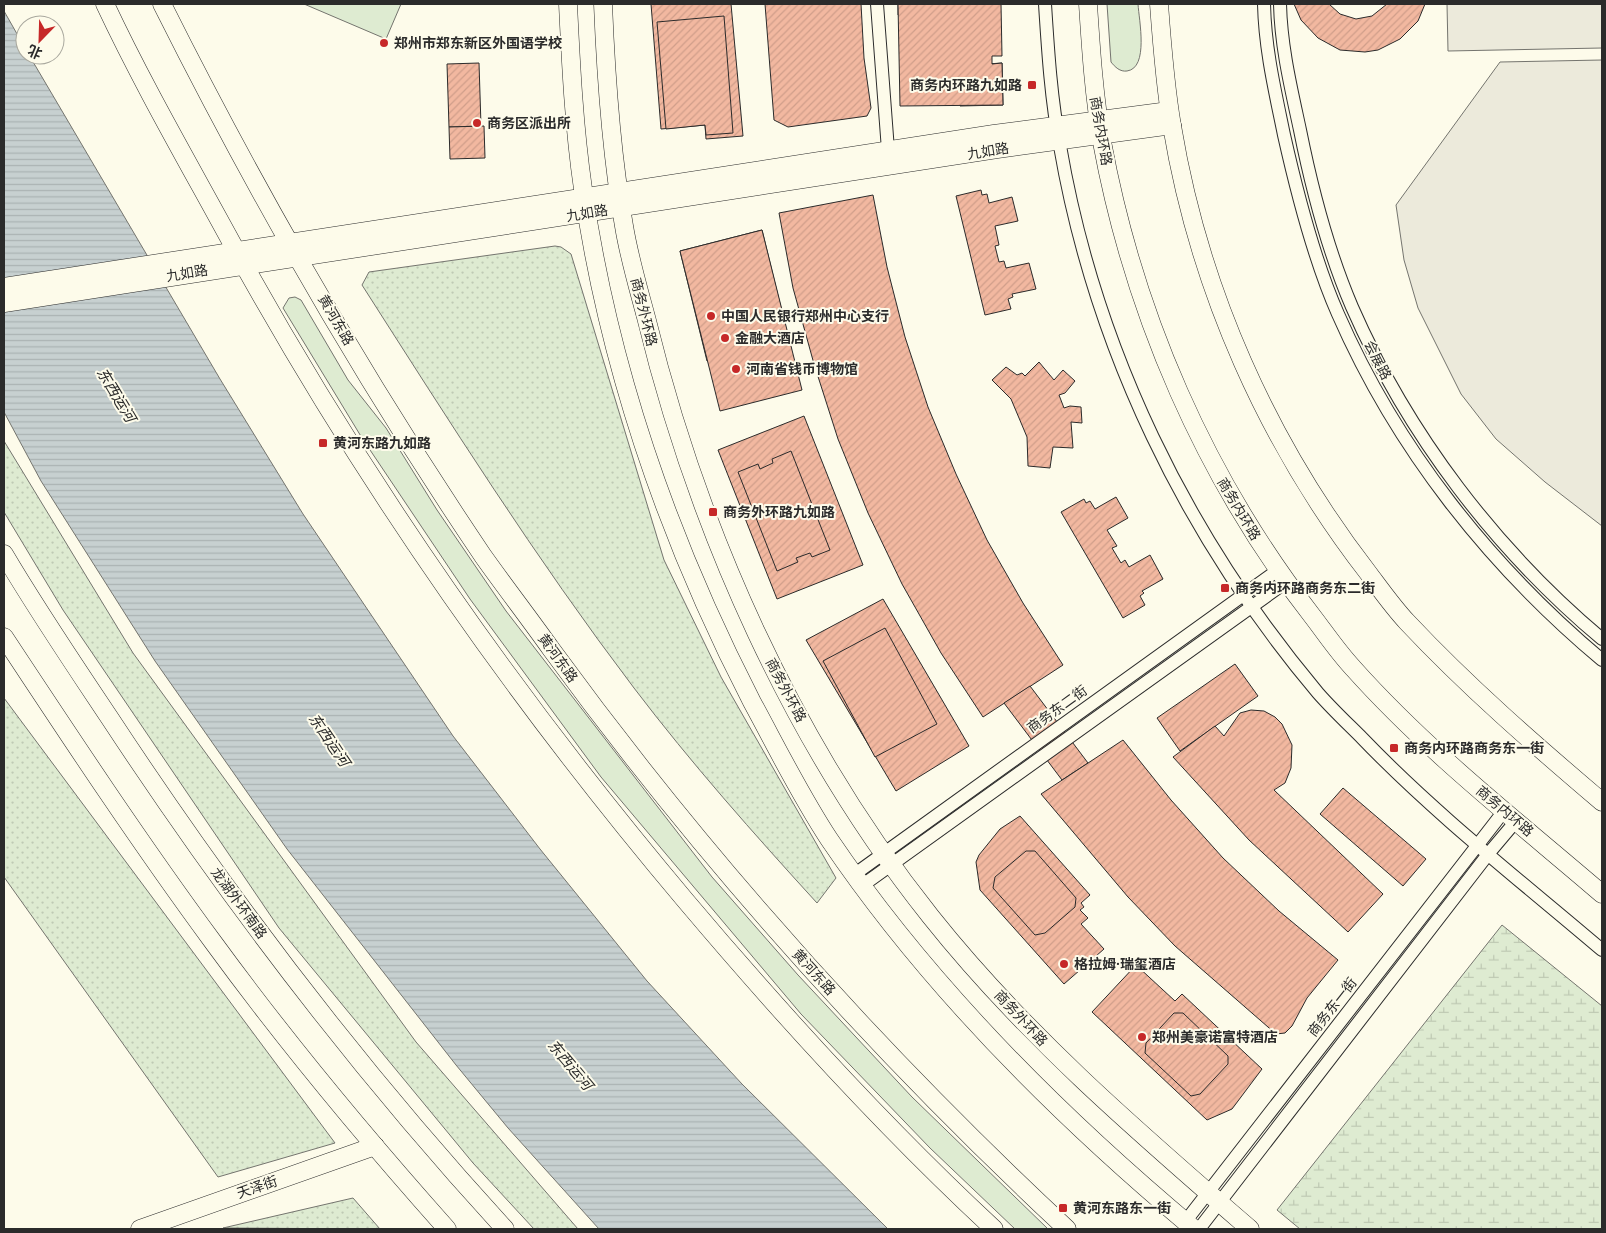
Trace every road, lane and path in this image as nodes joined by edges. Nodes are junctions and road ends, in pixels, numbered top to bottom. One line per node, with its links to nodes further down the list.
1 (105, 4): 18 (street)
2 (162, 4): 17 (street, 黄河东路)
3 (568, 4): 16 (street)
4 (604, 4): 15 (street, 商务外环路)
5 (877, 4): 14 (street)
6 (1045, 4): 13 (street)
7 (1088, 4): 12 (street, 商务内环路)
8 (1159, 4): 11 (street)
9 (1264, 4): 28 (street, 会展路)
10 (1280, 4): 27 (street, 会展路)
11 (1170, 118): 12 (street, 九如路); 29 (street)
12 (1100, 127): 13 (street, 九如路); 23 (street, 商务内环路)
13 (1058, 133): 14 (street, 九如路); 15 (street, 九如路); 24 (street)
14 (888, 150): 15 (street, 九如路)
15 (620, 200): 16 (street, 九如路); 33 (street, 商务外环路)
16 (586, 205): 17 (street, 九如路); 34 (street)
17 (295, 249): 18 (street, 九如路); 44 (street, 黄河东路)
18 (240, 257): 19 (street, 九如路); 43 (street)
19 (180, 266): 20 (street, 九如路); 21 (street, 九如路)
20 (4, 287)
21 (4, 303)
22 (4, 554): 42 (street, 龙湖外环南路)
23 (1282, 576): 24 (street, 商务东二街); 25 (street, 商务东二街); 30 (street, 商务内环路)
24 (1243, 595): 25 (street); 33 (street, 商务东二街)
25 (1251, 606): 31 (street); 33 (street, 商务东二街)
26 (4, 637): 37 (street)
27 (1602, 639)
28 (1602, 660)
29 (1602, 802)
30 (1510, 816): 31 (street, 商务东一街); 32 (street, 商务东一街); 35 (street, 商务内环路)
31 (1478, 844): 32 (street); 38 (street, 商务东一街)
32 (1488, 854): 36 (street); 38 (street, 商务东一街)
33 (887, 859): 34 (street, 商务东二街); 38 (street, 商务外环路)
34 (859, 879): 39 (street)
35 (1602, 894)
36 (1602, 950)
37 (375, 1146): 40 (street, 天泽街); 41 (street)
38 (1214, 1198): 39 (street, 商务东一街); 45 (street, 商务外环路)
39 (1193, 1227)
40 (140, 1229)
41 (447, 1229)
42 (505, 1229)
43 (994, 1229)
44 (1067, 1229)
45 (1250, 1229)

